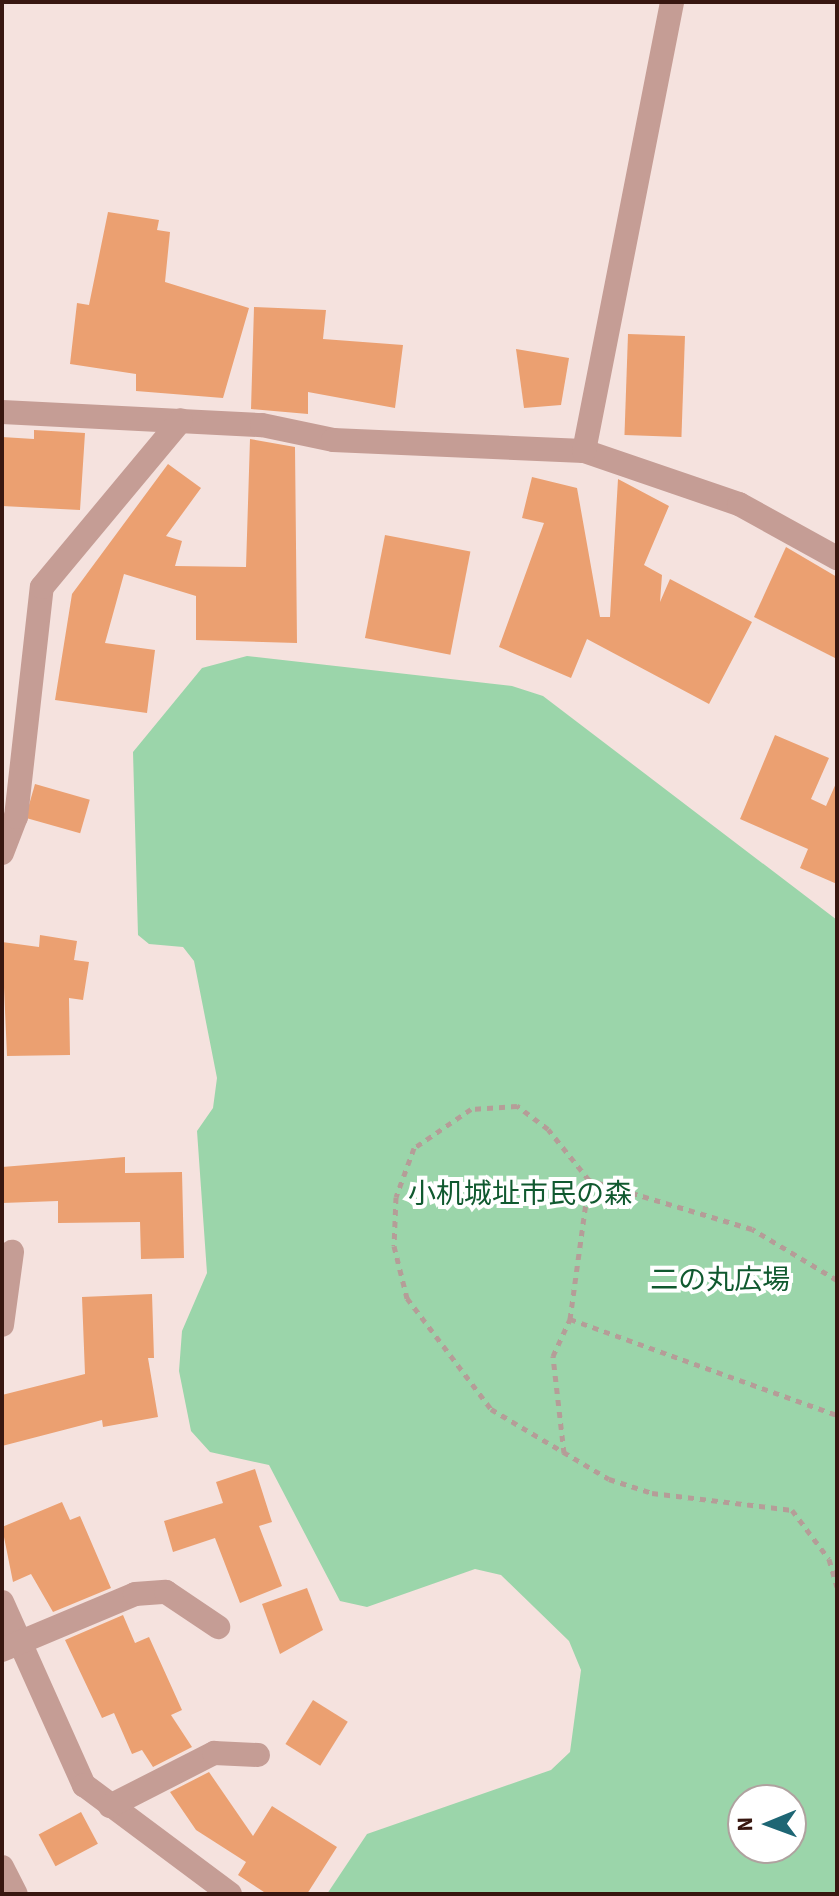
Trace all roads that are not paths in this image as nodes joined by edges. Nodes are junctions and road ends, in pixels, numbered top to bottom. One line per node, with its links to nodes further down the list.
1 (672, 2): 4 (street)
2 (2, 412): 3 (street)
3 (181, 420): 4 (street); 6 (street)
4 (584, 451): 5 (street)
5 (837, 558)
6 (2, 853)
7 (12, 1252): 8 (street)
8 (2, 1325)
9 (2, 1602): 11 (street)
10 (218, 1627): 11 (street)
11 (12, 1645): 13 (street)
12 (258, 1755): 13 (street)
13 (110, 1806): 16 (street)
14 (2, 1867): 15 (street)
15 (16, 1894)
16 (230, 1894)

